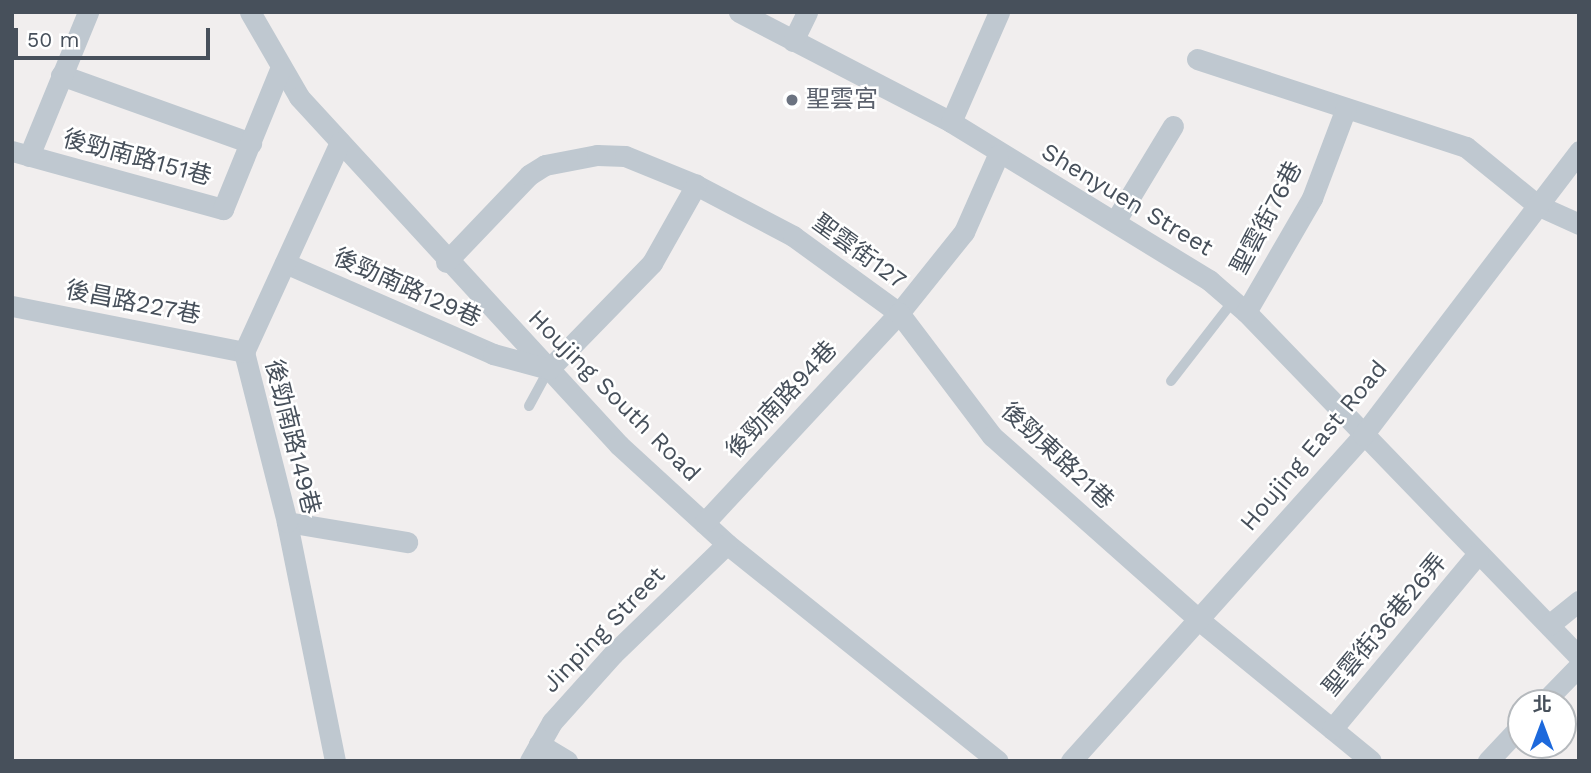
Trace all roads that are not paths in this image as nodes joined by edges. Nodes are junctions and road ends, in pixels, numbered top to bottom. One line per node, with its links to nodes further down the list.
1 (88, 12): 9 (street)
2 (250, 12): 8 (street, Houjing South Road)
3 (739, 12): 6 (street, Shenyuen Street)
4 (807, 12): 6 (street)
5 (999, 12): 11 (street)
6 (793, 41): 11 (street, Shenyuen Street)
7 (1197, 60): 10 (street)
8 (280, 69): 13 (street, Houjing South Road); 14 (street, 後勁南路151巷)
9 (61, 75): 14 (street); 16 (street)
10 (1346, 107): 19 (street); 25 (street, 聖雲街76巷)
11 (951, 122): 17 (street, Shenyuen Street)
12 (1173, 126): 20 (street)
13 (340, 142): 22 (street, Houjing South Road); 23 (street, 後勁南路149巷)
14 (251, 143): 16 (street, 後勁南路151巷)
15 (1579, 150): 19 (street, Houjing East Road)
16 (21, 154)
17 (998, 155): 20 (street, Shenyuen Street); 26 (street, 聖雲街127)
18 (696, 184): 22 (street, 聖雲街127); 26 (street, 聖雲街127); 28 (street)
19 (1537, 205): 21 (street); 31 (street, Houjing East Road)
20 (1116, 220): 25 (street, Shenyuen Street)
21 (1579, 224)
22 (446, 261): 28 (street, Houjing South Road)
23 (285, 263): 27 (street, 後勁南路149巷); 28 (street, 後勁南路129巷)
24 (12, 306): 27 (street, 後昌路227巷)
25 (1240, 306): 29 (lane); 31 (street, Shenyuen Street)
26 (899, 313): 33 (street, 後勁南路94巷); 38 (street, 後勁東路21巷)
27 (244, 352): 32 (street, 後勁南路149巷)
28 (549, 369): 30 (lane); 33 (street, Houjing South Road)
29 (1171, 380)
30 (529, 407)
31 (1363, 435): 36 (street, Shenyuen Street); 38 (street, Houjing East Road)
32 (287, 522): 34 (street); 46 (street, 後勁南路149巷)
33 (704, 523): 35 (street, Houjing South Road)
34 (407, 542)
35 (727, 544): 45 (street, Jinping Street); 48 (street, Houjing South Road)
36 (1478, 554): 39 (street, Shenyuen Street); 43 (street, 聖雲街36巷26弄)
37 (1579, 601): 39 (street)
38 (1199, 620): 43 (street, 後勁東路21巷); 49 (street, Houjing East Road)
39 (1549, 625): 40 (street, Shenyuen Street)
40 (1579, 657)
41 (1579, 666): 42 (street)
42 (1557, 689)
43 (1332, 729): 50 (street, 後勁東路21巷)
44 (1507, 741): 51 (street)
45 (535, 753): 47 (street)
46 (335, 761)
47 (567, 761)
48 (999, 761)
49 (1072, 761)
50 (1371, 761)
51 (1488, 761)

